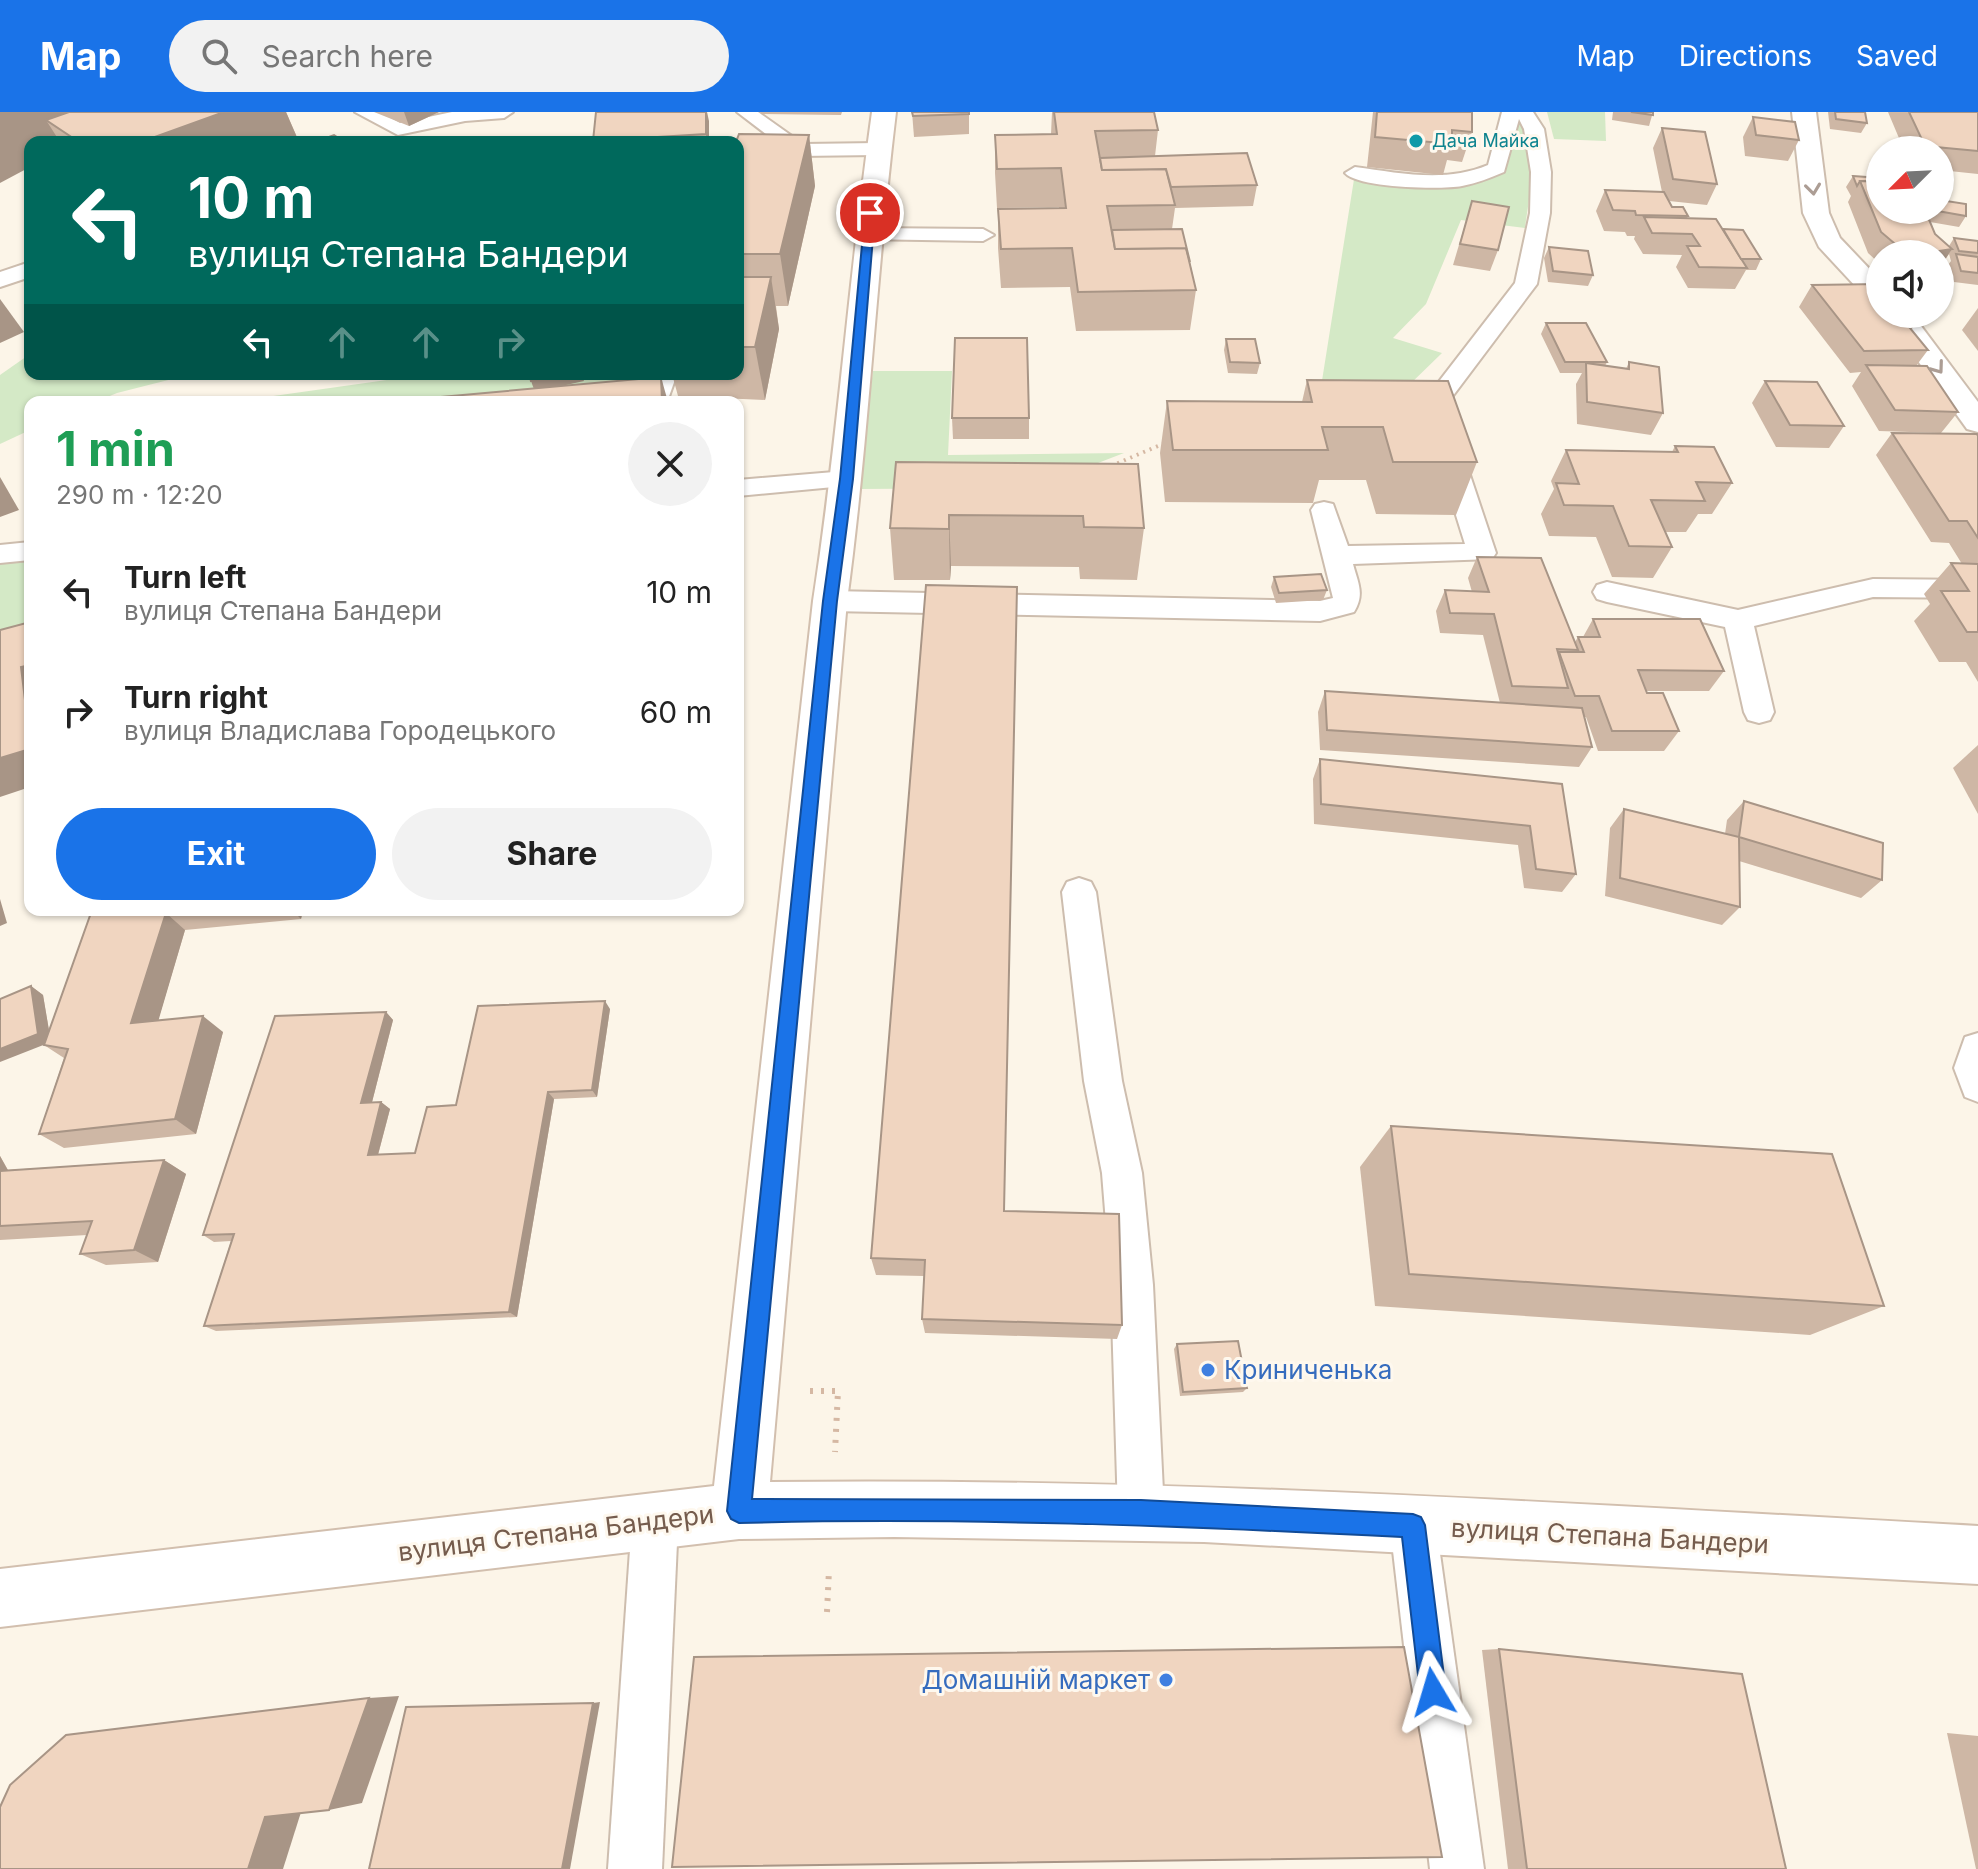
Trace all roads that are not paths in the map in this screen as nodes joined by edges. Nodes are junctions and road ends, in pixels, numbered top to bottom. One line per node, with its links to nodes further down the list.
1 (364, 112): 2 (lane)
2 (504, 112)
3 (746, 112): 8 (lane)
4 (1511, 112): 10 (lane)
5 (1524, 112): 18 (lane)
6 (1804, 112): 15 (street, one-way to 15)
7 (881, 130): 8 (lane); 11 (street)
8 (799, 150): 9 (lane)
9 (771, 152)
10 (1355, 173)
11 (868, 234): 12 (lane); 20 (street)
12 (983, 235)
13 (24, 271): 14 (lane)
14 (0, 280)
15 (1866, 281)
16 (1908, 328): 19 (street, one-way to 19)
17 (1388, 404): 18 (lane)
18 (1434, 404): 25 (lane)
19 (1978, 423)
20 (846, 479): 21 (lane); 28 (street)
21 (744, 488)
22 (1324, 510): 25 (lane)
23 (24, 552): 24 (lane)
24 (0, 554)
25 (1338, 555): 28 (lane)
26 (1978, 589): 29 (lane)
27 (1607, 592): 29 (lane)
28 (830, 601): 34 (street)
29 (1738, 620): 30 (lane)
30 (1759, 712)
31 (1079, 892): 35 (lane)
32 (1978, 1049): 33 (lane)
33 (1978, 1085)
34 (739, 1511): 35 (street, вулиця Степана Бандери); 36 (street, вулиця Степана Бандери)
35 (1141, 1512): 37 (street, вулиця Степана Бандери)
36 (655, 1521): 39 (street, вулиця Степана Бандери); 40 (lane)
37 (1413, 1525): 38 (street, вулиця Степана Бандери); 41 (lane)
38 (1978, 1555)
39 (0, 1598)
40 (635, 1869)
41 (1457, 1869)

